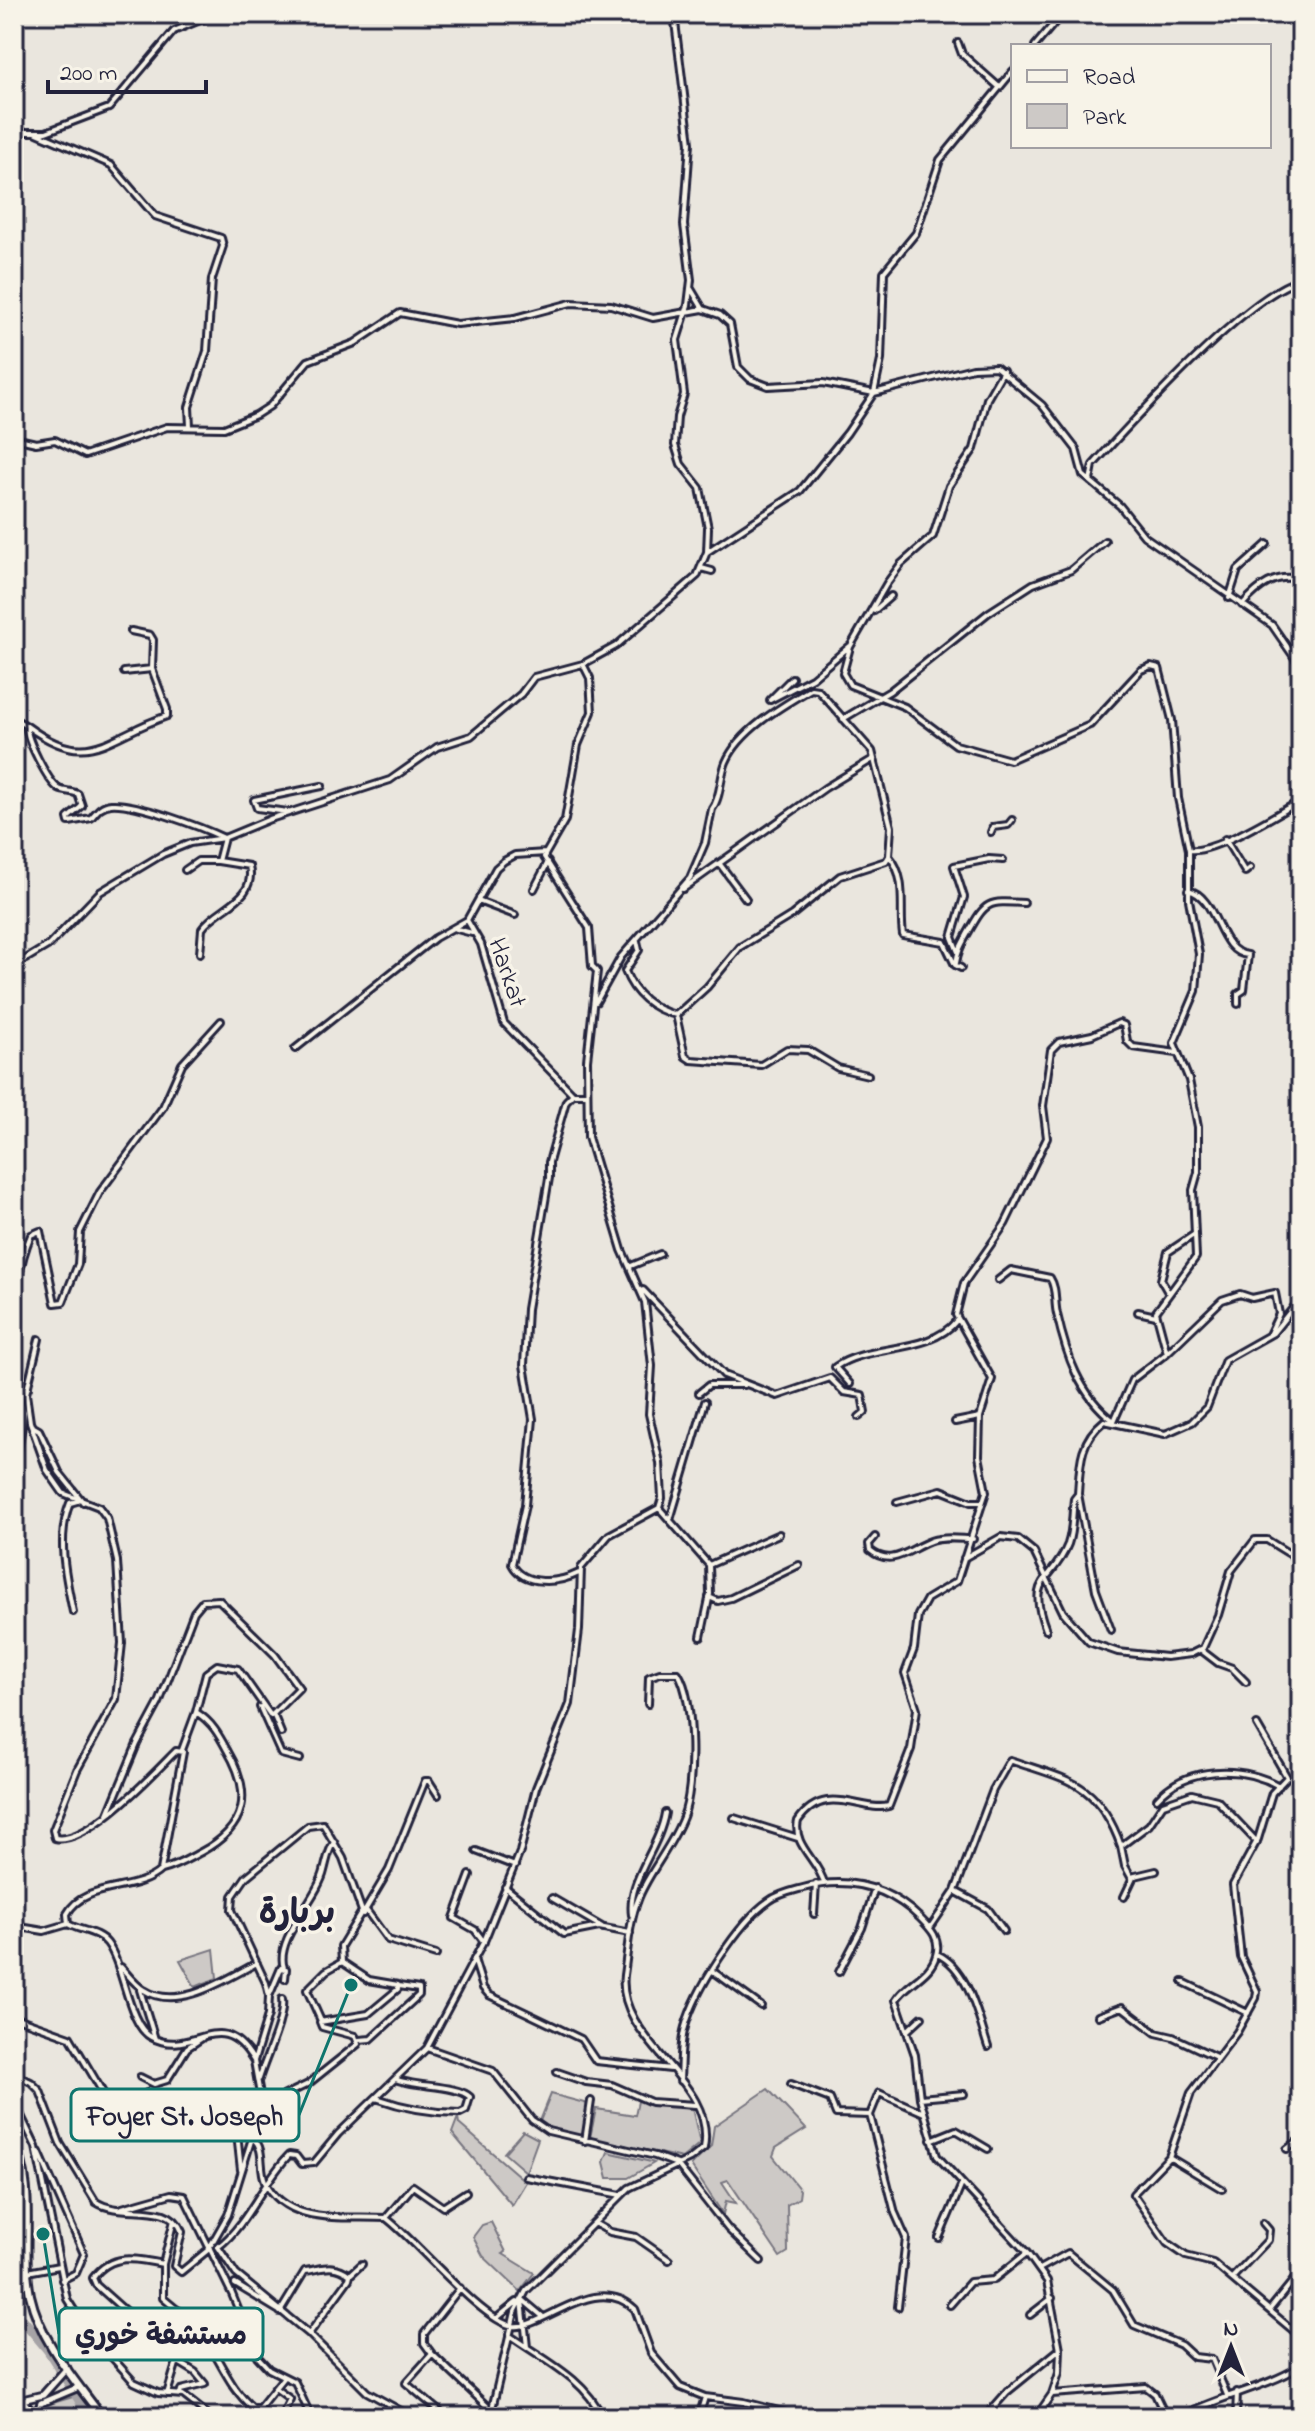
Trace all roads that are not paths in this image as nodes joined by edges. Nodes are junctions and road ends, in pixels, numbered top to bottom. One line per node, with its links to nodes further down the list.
1 (215, 14): 9 (street)
2 (674, 14): 11 (street)
3 (1062, 14): 5 (street)
4 (958, 43): 7 (street)
5 (1037, 44)
6 (1011, 73): 7 (street)
7 (999, 86): 15 (street)
8 (14, 132): 9 (street)
9 (37, 133): 16 (street)
10 (1301, 280): 18 (street)
11 (691, 287): 12 (street); 13 (street)
12 (703, 309): 13 (street); 15 (street)
13 (683, 313): 16 (street); 21 (street)
14 (1003, 371): 15 (street); 18 (street); 28 (street)
15 (874, 393): 21 (street)
16 (190, 426): 17 (street)
17 (14, 438)
18 (1090, 481): 26 (street)
19 (1105, 541): 36 (street)
20 (1267, 544): 26 (street)
21 (707, 552): 22 (street)
22 (701, 568): 23 (street); 31 (street)
23 (712, 571)
24 (1301, 580): 27 (street)
25 (891, 596): 28 (street)
26 (1229, 598): 27 (street)
27 (1242, 605): 32 (street)
28 (869, 616): 30 (street)
29 (131, 631): 33 (street)
30 (851, 645): 35 (street); 36 (street)
31 (583, 664): 43 (street); 49 (street)
32 (1301, 667)
33 (152, 669): 34 (street); 39 (street)
34 (124, 672)
35 (792, 678)
36 (880, 697): 38 (street); 48 (street)
37 (14, 719): 39 (street)
38 (843, 719): 40 (street); 59 (street)
39 (27, 726): 46 (street)
40 (874, 758): 50 (street); 54 (street)
41 (322, 786): 43 (street)
42 (1301, 800): 47 (street)
43 (290, 813): 46 (street)
44 (1012, 820): 45 (street)
45 (991, 832)
46 (224, 838): 52 (street); 70 (street)
47 (1225, 839): 48 (street); 55 (street)
48 (1189, 850): 58 (street)
49 (546, 853): 53 (street); 61 (street)
50 (889, 856): 68 (street); 73 (street)
51 (1003, 860): 68 (street)
52 (218, 861): 56 (street); 69 (street)
53 (548, 862): 57 (street); 71 (street)
54 (719, 863): 59 (street); 60 (street)
55 (1250, 868)
56 (185, 870)
57 (534, 889)
58 (1188, 890): 72 (street); 76 (street)
59 (677, 893): 67 (street)
60 (746, 899)
61 (478, 901): 63 (street); 64 (street)
62 (1024, 903): 68 (street)
63 (515, 915)
64 (467, 920): 65 (street); 66 (street, Harkat)
65 (453, 928): 66 (street); 75 (street)
66 (474, 934): 78 (street, Harkat)
67 (637, 941): 71 (street); 73 (street)
68 (958, 952)
69 (200, 953)
70 (14, 966)
71 (594, 1004): 79 (street)
72 (1238, 1004)
73 (676, 1015): 77 (street)
74 (221, 1021): 96 (street)
75 (295, 1049)
76 (1178, 1053): 80 (street); 89 (street)
77 (868, 1075)
78 (573, 1094): 79 (street); 118 (street)
79 (587, 1094): 82 (street)
80 (1195, 1234): 85 (street); 85 (street)
81 (660, 1254): 82 (street)
82 (631, 1266): 84 (street)
83 (998, 1280): 101 (street)
84 (642, 1289): 94 (street); 109 (street)
85 (1169, 1294): 88 (street)
86 (1301, 1298): 90 (street)
87 (1138, 1312): 88 (street)
88 (1156, 1316): 92 (street)
89 (957, 1320): 93 (street); 100 (street)
90 (1269, 1336): 92 (street); 101 (street)
91 (39, 1339): 95 (street)
92 (1167, 1353): 101 (street)
93 (850, 1384)
94 (744, 1385): 97 (street); 99 (street)
95 (28, 1388): 96 (street); 103 (street)
96 (15, 1389): 104 (street)
97 (699, 1393)
98 (705, 1402): 110 (street)
99 (859, 1417)
100 (980, 1417): 102 (street); 108 (street)
101 (1114, 1421): 105 (street)
102 (955, 1422)
103 (32, 1426): 106 (street); 106 (street)
104 (16, 1464)
105 (1078, 1494): 119 (street); 123 (street)
106 (81, 1501): 121 (street); 139 (street)
107 (897, 1502): 108 (street)
108 (982, 1502): 113 (street)
109 (659, 1508): 110 (street); 118 (street)
110 (670, 1520): 116 (street)
111 (779, 1534): 116 (street)
112 (875, 1537): 113 (street)
113 (973, 1539): 114 (street)
114 (964, 1558): 119 (street); 141 (street)
115 (1301, 1561): 125 (street)
116 (709, 1565): 120 (street)
117 (799, 1565): 120 (street)
118 (579, 1573): 146 (street)
119 (1047, 1573): 122 (street); 125 (street)
120 (709, 1597): 124 (street)
121 (73, 1612)
122 (1046, 1630)
123 (1111, 1630)
124 (701, 1637)
125 (1201, 1650): 126 (street)
126 (1246, 1682)
127 (260, 1704): 129 (street); 130 (street); 134 (street)
128 (648, 1704): 160 (street)
129 (196, 1712): 133 (street); 147 (street)
130 (274, 1716): 132 (street); 139 (street)
131 (1257, 1725): 135 (street)
132 (281, 1733)
133 (182, 1750): 139 (street); 147 (street)
134 (300, 1759)
135 (1279, 1786): 137 (street); 143 (street)
136 (438, 1795): 158 (street)
137 (1157, 1799)
138 (665, 1813): 160 (street)
139 (107, 1817)
140 (734, 1818): 141 (street)
141 (798, 1838): 151 (street)
142 (334, 1842): 158 (street); 172 (street); 174 (street)
143 (1257, 1842): 144 (street); 184 (street)
144 (1121, 1846): 150 (street); 155 (street)
145 (476, 1851): 146 (street)
146 (515, 1866): 153 (street)
147 (161, 1870): 161 (street)
148 (1156, 1871): 150 (street)
149 (470, 1875): 167 (street)
150 (1133, 1878): 156 (street)
151 (824, 1883): 152 (street); 154 (street)
152 (816, 1884): 159 (street); 175 (street)
153 (505, 1887): 163 (street); 167 (street)
154 (875, 1888): 164 (street); 176 (street)
155 (955, 1891): 164 (street); 165 (street)
156 (1124, 1897)
157 (552, 1898): 163 (street)
158 (364, 1912): 169 (street); 171 (street)
159 (814, 1914)
160 (632, 1918): 166 (street)
161 (68, 1924): 162 (street); 173 (street)
162 (14, 1926)
163 (603, 1928): 166 (street)
164 (930, 1928): 168 (street)
165 (1004, 1931)
166 (630, 1933): 197 (street)
167 (484, 1942): 170 (street)
168 (937, 1954): 189 (street); 193 (street)
169 (436, 1955)
170 (474, 1959): 194 (street); 197 (street)
171 (342, 1962): 179 (street); 188 (street)
172 (257, 1963): 180 (street); 181 (street)
173 (120, 1966): 180 (street); 191 (street)
174 (284, 1968): 177 (street); 181 (street)
175 (713, 1971): 183 (street); 202 (street)
176 (839, 1972)
177 (285, 1979)
178 (1183, 1982): 184 (street)
179 (399, 1986): 188 (street); 192 (street)
180 (139, 1987): 191 (street)
181 (269, 1996): 196 (street)
182 (282, 1999): 203 (street)
183 (761, 2006)
184 (1248, 2013): 195 (street)
185 (1098, 2016): 195 (street)
186 (14, 2017): 214 (street)
187 (922, 2017): 189 (street)
188 (321, 2021): 192 (street)
189 (907, 2031): 208 (street)
190 (205, 2036): 191 (street); 196 (street); 200 (street)
191 (155, 2039)
192 (359, 2040): 212 (street)
193 (988, 2047)
194 (427, 2048): 201 (street); 219 (street)
195 (1217, 2057): 224 (street)
196 (254, 2061): 203 (street)
197 (671, 2069): 202 (street)
198 (557, 2072): 211 (street)
199 (14, 2074): 235 (street)
200 (140, 2077)
201 (395, 2079): 207 (street); 207 (street)
202 (680, 2081): 211 (street)
203 (258, 2082): 212 (street)
204 (791, 2084): 215 (street)
205 (147, 2093): 214 (street)
206 (964, 2094): 208 (street)
207 (376, 2098): 228 (street)
208 (920, 2098): 213 (street)
209 (14, 2101): 221 (street)
210 (591, 2101): 219 (street)
211 (695, 2105): 225 (street)
212 (262, 2106): 216 (street)
213 (924, 2113): 215 (street); 218 (street)
214 (200, 2115): 226 (street)
215 (870, 2115): 266 (street)
216 (254, 2139): 226 (street); 228 (street)
217 (1301, 2139): 223 (street)
218 (931, 2140): 222 (street); 229 (street)
219 (585, 2141): 225 (street)
220 (14, 2142): 234 (main road)
221 (36, 2147): 251 (street); 259 (street)
222 (988, 2149)
223 (1287, 2149)
224 (1169, 2157): 230 (street); 258 (street)
225 (677, 2164): 232 (street); 247 (street)
226 (242, 2172): 242 (street)
227 (526, 2177): 232 (street)
228 (266, 2182): 237 (street); 243 (street)
229 (962, 2184): 241 (street); 245 (street)
230 (1222, 2189)
231 (466, 2192): 237 (street)
232 (621, 2195): 238 (street)
233 (14, 2204): 234 (main road)
234 (26, 2206): 255 (main road)
235 (119, 2209): 236 (street); 240 (street)
236 (174, 2218): 244 (street); 249 (street)
237 (386, 2218): 262 (street)
238 (594, 2223): 246 (street); 263 (street)
239 (1263, 2223): 258 (street)
240 (200, 2228): 242 (street); 244 (street)
241 (939, 2238)
242 (213, 2239): 243 (street); 244 (street)
243 (218, 2247): 248 (street)
244 (208, 2250): 252 (street)
245 (1027, 2253): 253 (street); 265 (street)
246 (669, 2260)
247 (761, 2261)
248 (226, 2263): 252 (street); 257 (street)
249 (163, 2264): 267 (street); 267 (street)
250 (362, 2264): 256 (street)
251 (59, 2266): 255 (street); 259 (street)
252 (218, 2269): 261 (street)
253 (1040, 2269): 264 (street); 295 (street)
254 (1301, 2271): 268 (street)
255 (27, 2272): 284 (main road)
256 (350, 2275): 269 (street); 275 (street)
257 (238, 2276): 260 (street); 269 (street)
258 (1232, 2278): 268 (street)
259 (62, 2280): 292 (street)
260 (235, 2284): 261 (street); 269 (street)
261 (228, 2286): 285 (street)
262 (460, 2288): 272 (street); 281 (street)
263 (521, 2298): 271 (street); 272 (street); 273 (street); 274 (street)
264 (1052, 2298): 270 (street); 279 (street)
265 (950, 2305)
266 (898, 2307)
267 (175, 2308): 288 (street)
268 (1271, 2308): 277 (street)
269 (281, 2311): 275 (street)
270 (1030, 2315)
271 (542, 2316): 273 (street); 296 (street)
272 (497, 2318): 274 (street)
273 (523, 2324): 274 (street); 278 (street)
274 (512, 2326): 276 (street)
275 (309, 2334): 306 (street)
276 (509, 2335): 278 (street); 298 (street)
277 (1301, 2337)
278 (527, 2348): 309 (street)
279 (1060, 2349): 294 (street); 311 (street)
280 (165, 2352): 282 (street)
281 (432, 2354): 298 (street); 307 (street)
282 (177, 2361): 292 (street); 293 (street)
283 (1301, 2366): 290 (street)
284 (65, 2370): 286 (street); 287 (main road)
285 (284, 2376): 288 (street); 305 (street)
286 (52, 2384): 291 (street); 297 (street)
287 (77, 2387): 291 (street); 302 (main road)
288 (275, 2388): 304 (street)
289 (14, 2392): 297 (main road)
290 (1237, 2392): 295 (street); 315 (street)
291 (61, 2394): 301 (street)
292 (167, 2394): 293 (street)
293 (180, 2394): 303 (street)
294 (1052, 2394): 312 (street); 313 (street)
295 (1227, 2395): 314 (street)
296 (705, 2397): 299 (street); 310 (street)
297 (18, 2402): 300 (main road); 301 (main road)
298 (490, 2409): 308 (street)
299 (799, 2416)
300 (25, 2417)
301 (36, 2417)
302 (102, 2417)
303 (211, 2417)
304 (281, 2417)
305 (311, 2417)
306 (412, 2417)
307 (446, 2417)
308 (490, 2417)
309 (602, 2417)
310 (699, 2417)
311 (985, 2417)
312 (1036, 2417)
313 (1166, 2417)
314 (1179, 2417)
315 (1236, 2417)

